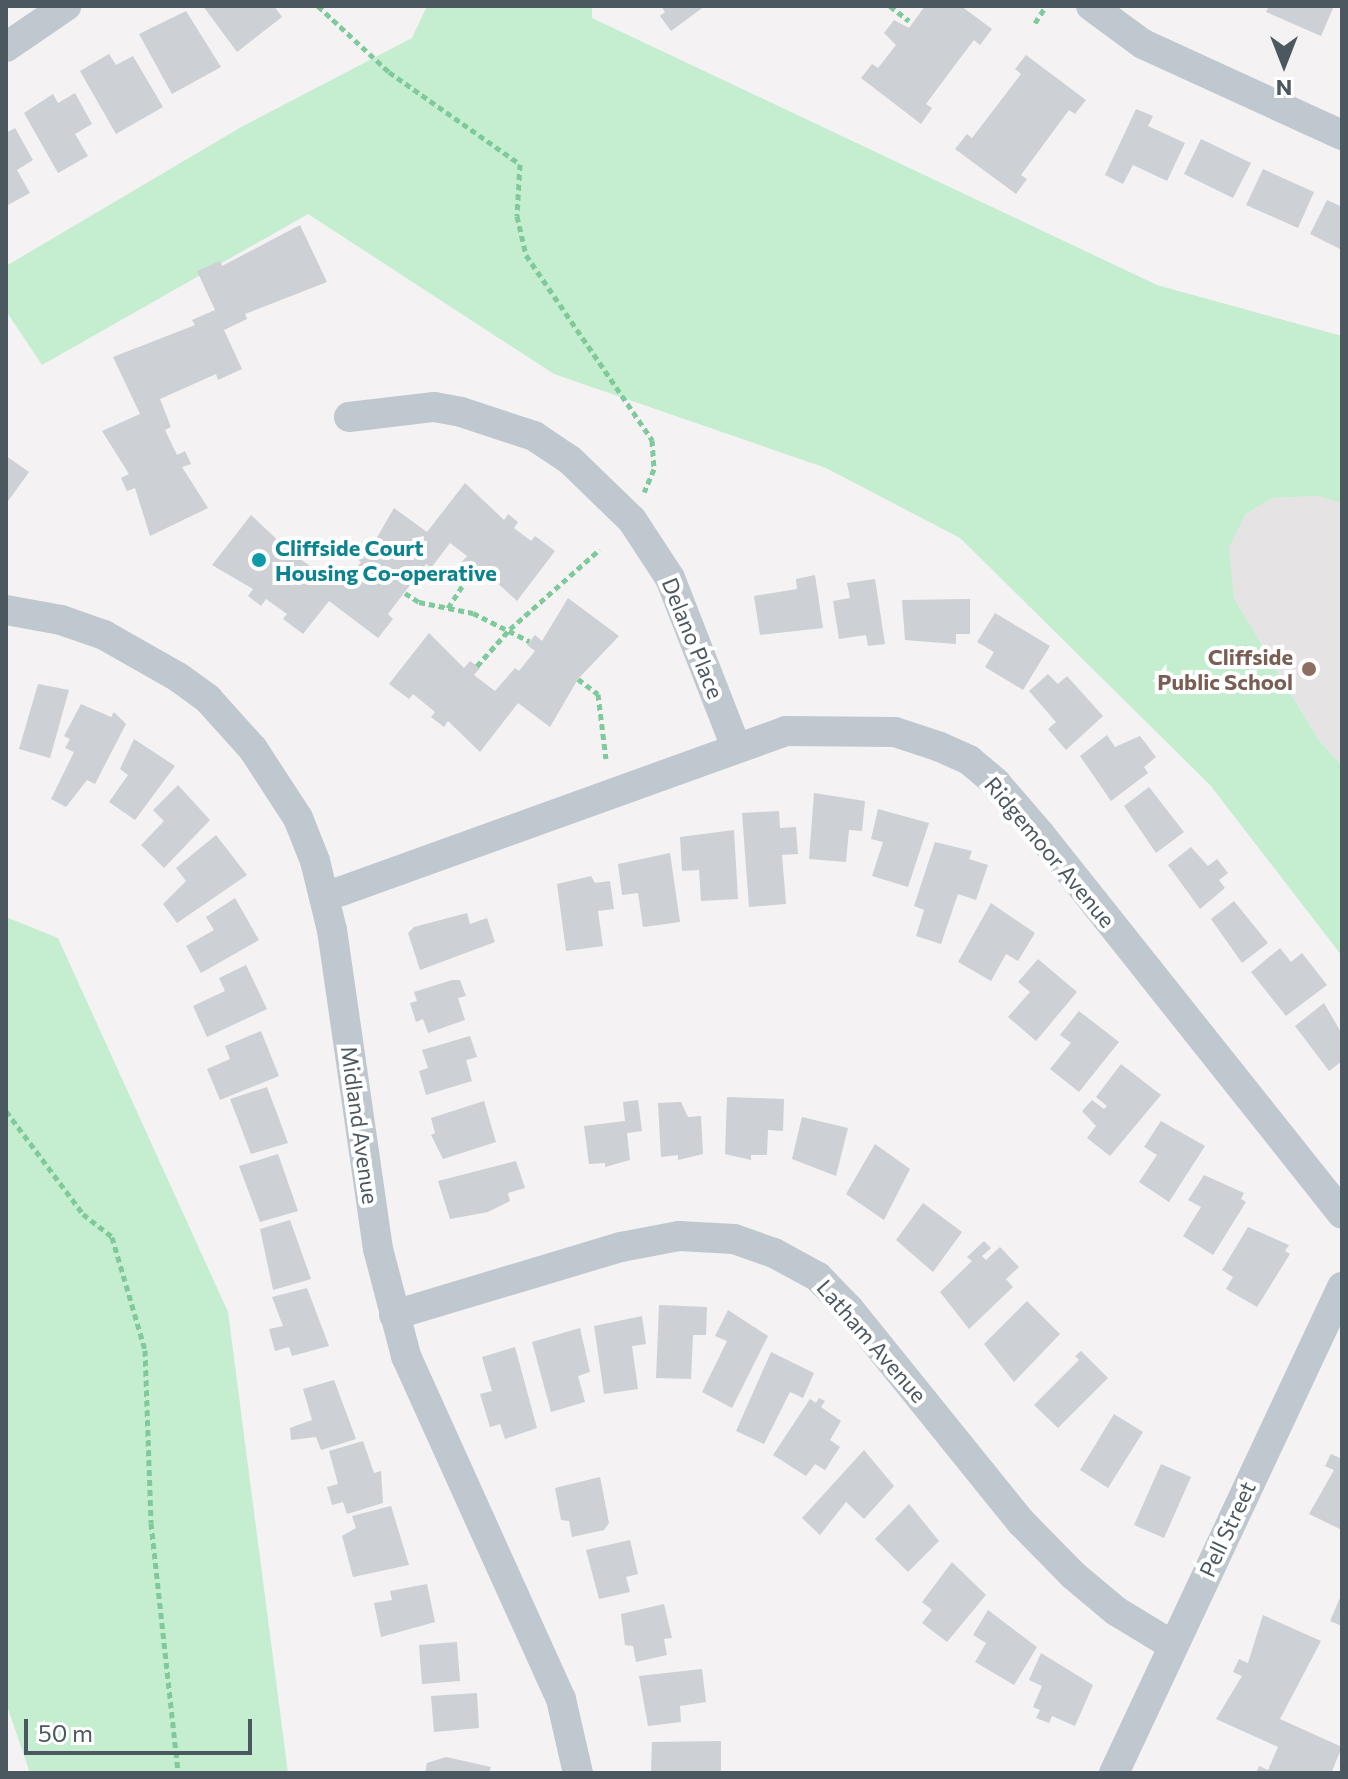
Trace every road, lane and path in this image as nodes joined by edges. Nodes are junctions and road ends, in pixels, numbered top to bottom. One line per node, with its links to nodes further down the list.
1 (66, 6): 8 (street)
2 (318, 6): 11 (path)
3 (890, 6): 6 (path)
4 (1046, 6): 7 (path)
5 (1091, 6): 9 (street)
6 (909, 21)
7 (1035, 23)
8 (6, 47)
9 (1342, 135)
10 (349, 417): 11 (street, Delano Place)
11 (632, 520): 21 (street, Delano Place)
12 (600, 549): 17 (path)
13 (472, 571): 15 (path)
14 (405, 593): 15 (path)
15 (448, 608): 17 (path)
16 (6, 610): 23 (street, Midland Avenue)
17 (510, 629): 18 (path); 19 (path)
18 (529, 641)
19 (477, 666)
20 (578, 679): 22 (path)
21 (736, 747): 23 (street, Ridgemoor Avenue); 25 (street, Ridgemoor Avenue)
22 (606, 759)
23 (325, 897): 27 (street, Midland Avenue)
24 (6, 1111): 29 (path)
25 (1342, 1214)
26 (1342, 1287): 28 (street, Pell Street)
27 (394, 1315): 28 (street, Latham Avenue); 30 (street, Midland Avenue)
28 (1172, 1645): 31 (street, Pell Street)
29 (178, 1773)
30 (578, 1773)
31 (1114, 1773)

